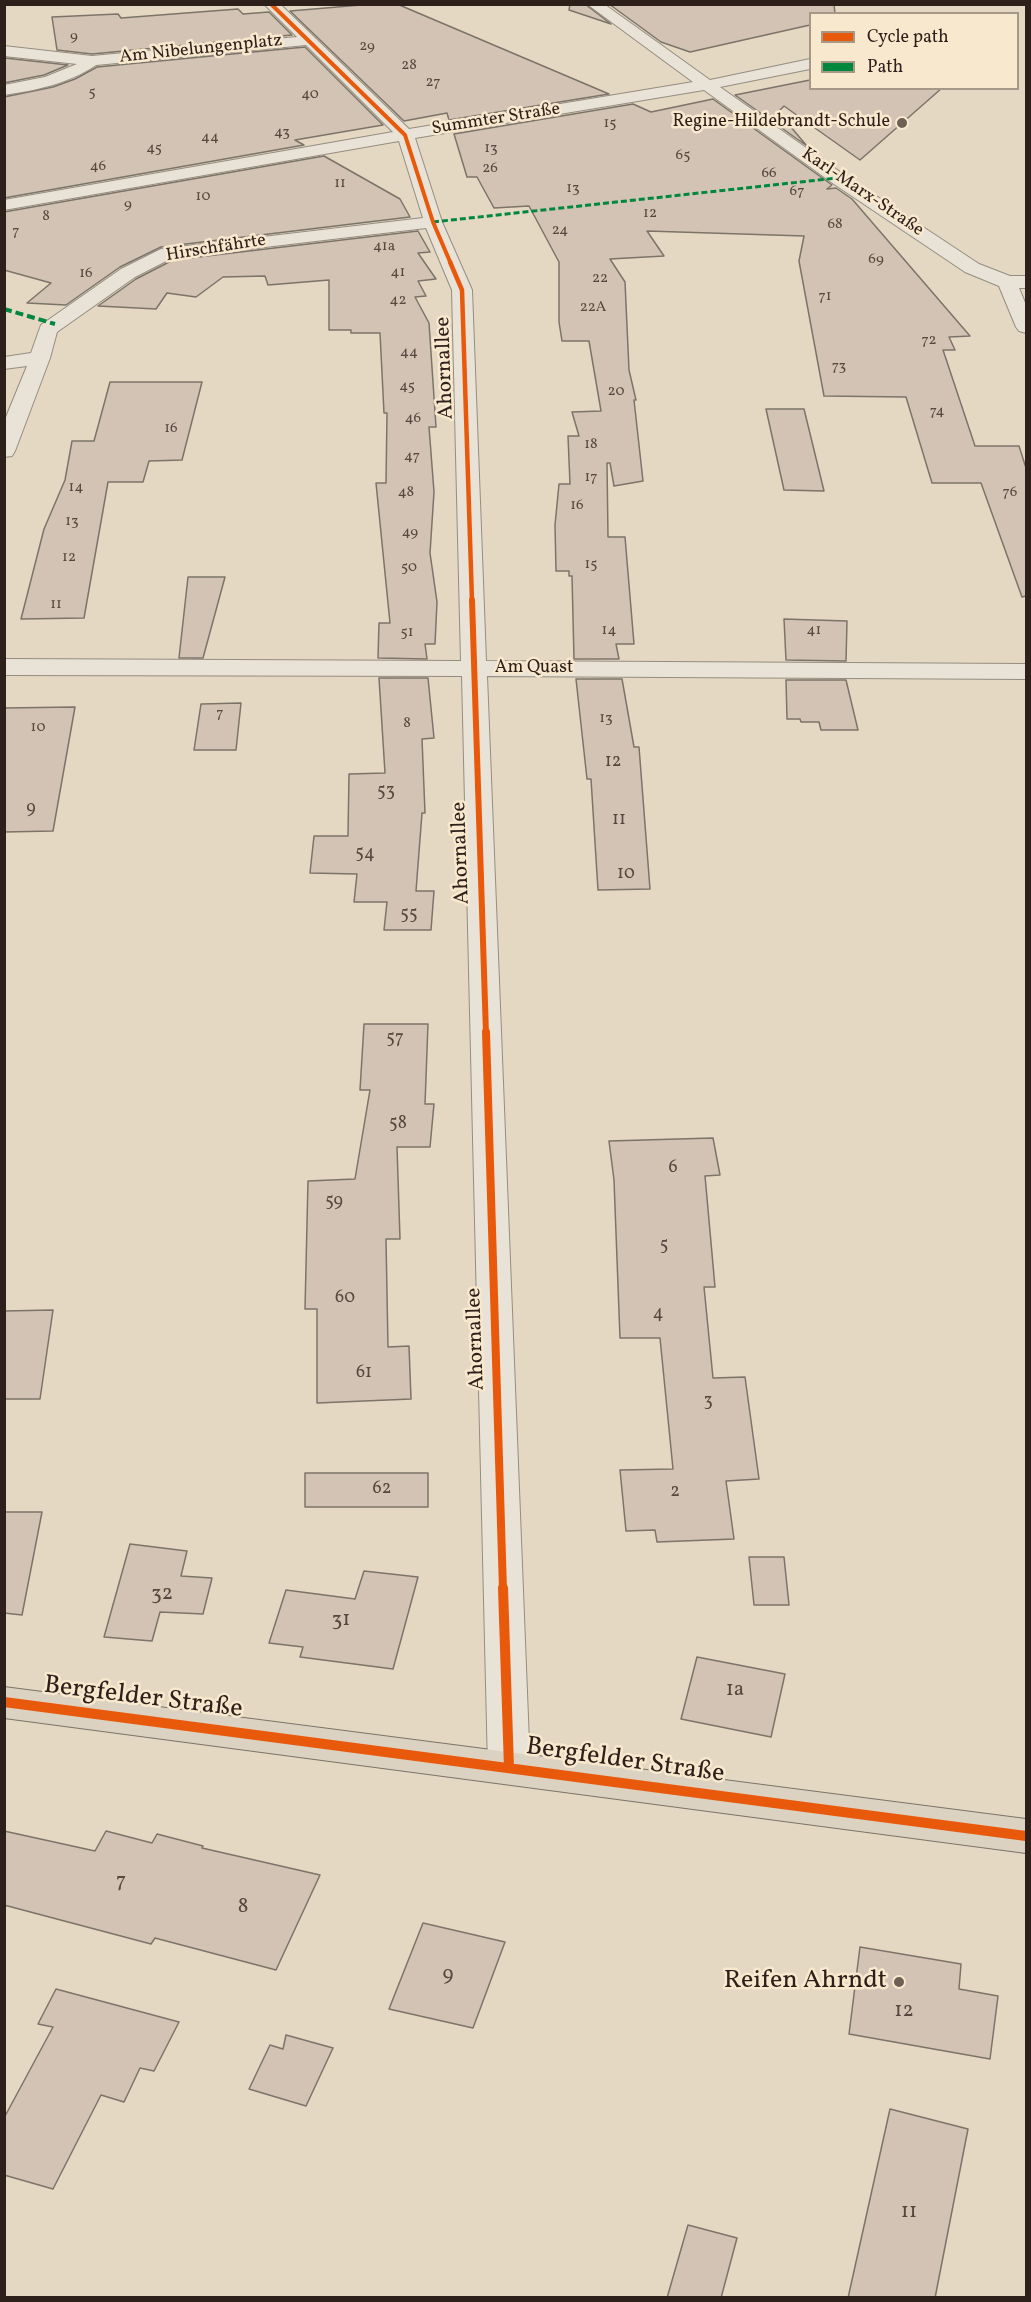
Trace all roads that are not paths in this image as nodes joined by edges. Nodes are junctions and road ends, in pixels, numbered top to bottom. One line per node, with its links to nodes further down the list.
1 (271, 4): 3 (street, Ahornallee)
2 (594, 4): 7 (street, Karl-Marx-Straße)
3 (310, 40): 5 (street, Am Nibelungenplatz); 9 (street, Ahornallee)
4 (4, 51): 5 (street, Am Nibelungenplatz)
5 (93, 61): 8 (street, Am Nibelungenplatz)
6 (809, 64): 7 (street, Summter Straße)
7 (707, 86): 9 (street, Summter Straße); 12 (street, Karl-Marx-Straße)
8 (4, 90)
9 (405, 135): 10 (street, Summter Straße); 11 (street, Ahornallee)
10 (4, 205)
11 (434, 222): 14 (street, Hirschfährte); 18 (street, Ahornallee)
12 (1017, 282): 13 (street, Karl-Marx-Straße)
13 (1026, 327)
14 (40, 358): 15 (street); 16 (street, Hirschfährte)
15 (4, 363)
16 (4, 451)
17 (4, 667): 18 (street, Am Quast)
18 (474, 668): 19 (street, Am Quast); 21 (street, Ahornallee)
19 (1026, 671)
20 (4, 1702): 21 (main road, Bergfelder Straße)
21 (509, 1768): 22 (main road, Bergfelder Straße)
22 (1026, 1836)

